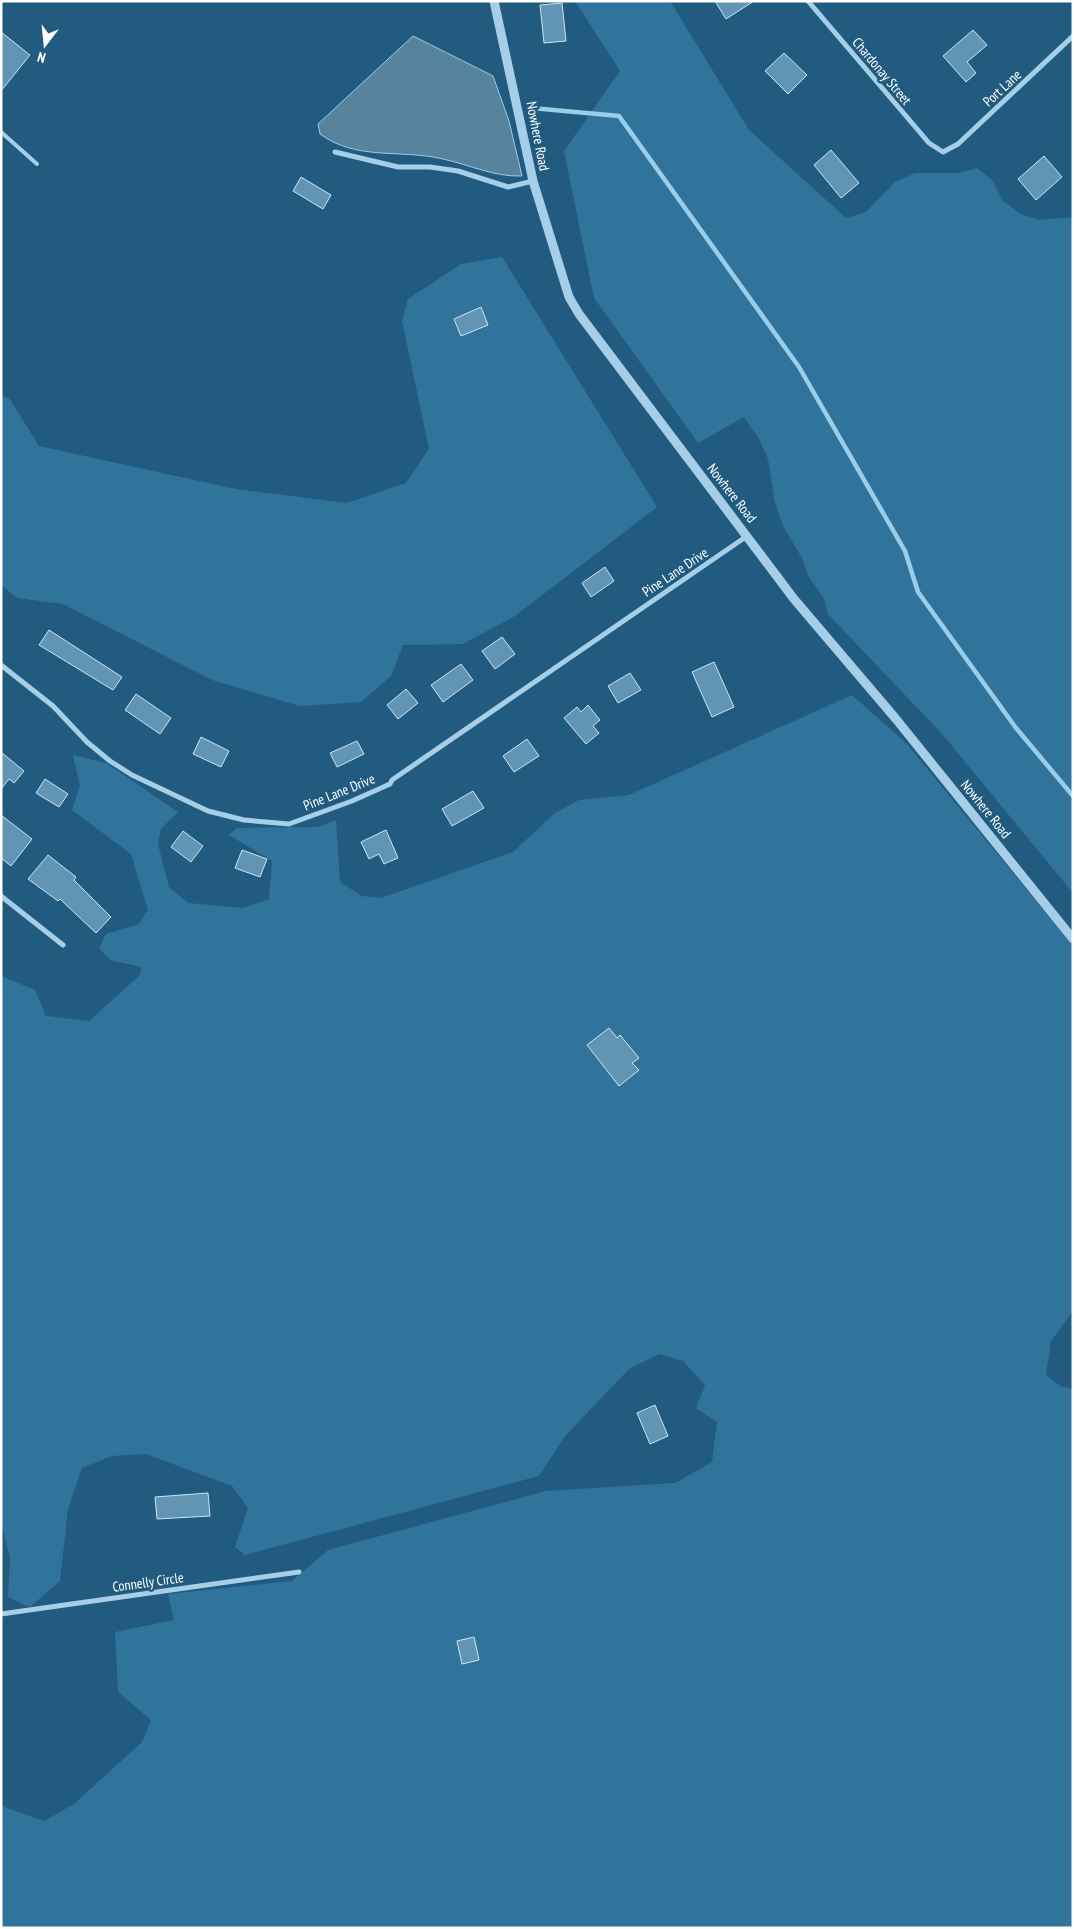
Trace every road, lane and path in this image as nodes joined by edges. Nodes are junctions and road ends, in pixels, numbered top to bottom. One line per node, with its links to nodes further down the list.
1 (494, 1): 8 (street, Nowhere Road)
2 (808, 1): 6 (street, Chardonay Street)
3 (1073, 36): 6 (street, Port Lane)
4 (1, 132): 7 (lane)
5 (335, 152): 8 (street)
6 (943, 152)
7 (37, 164)
8 (533, 181): 9 (street, Nowhere Road)
9 (748, 536): 10 (street, Pine Lane Drive); 12 (street, Nowhere Road)
10 (1, 665)
11 (1, 896): 13 (street)
12 (1073, 939)
13 (63, 945)
14 (299, 1572): 15 (street, Connelly Circle)
15 (1, 1614)

